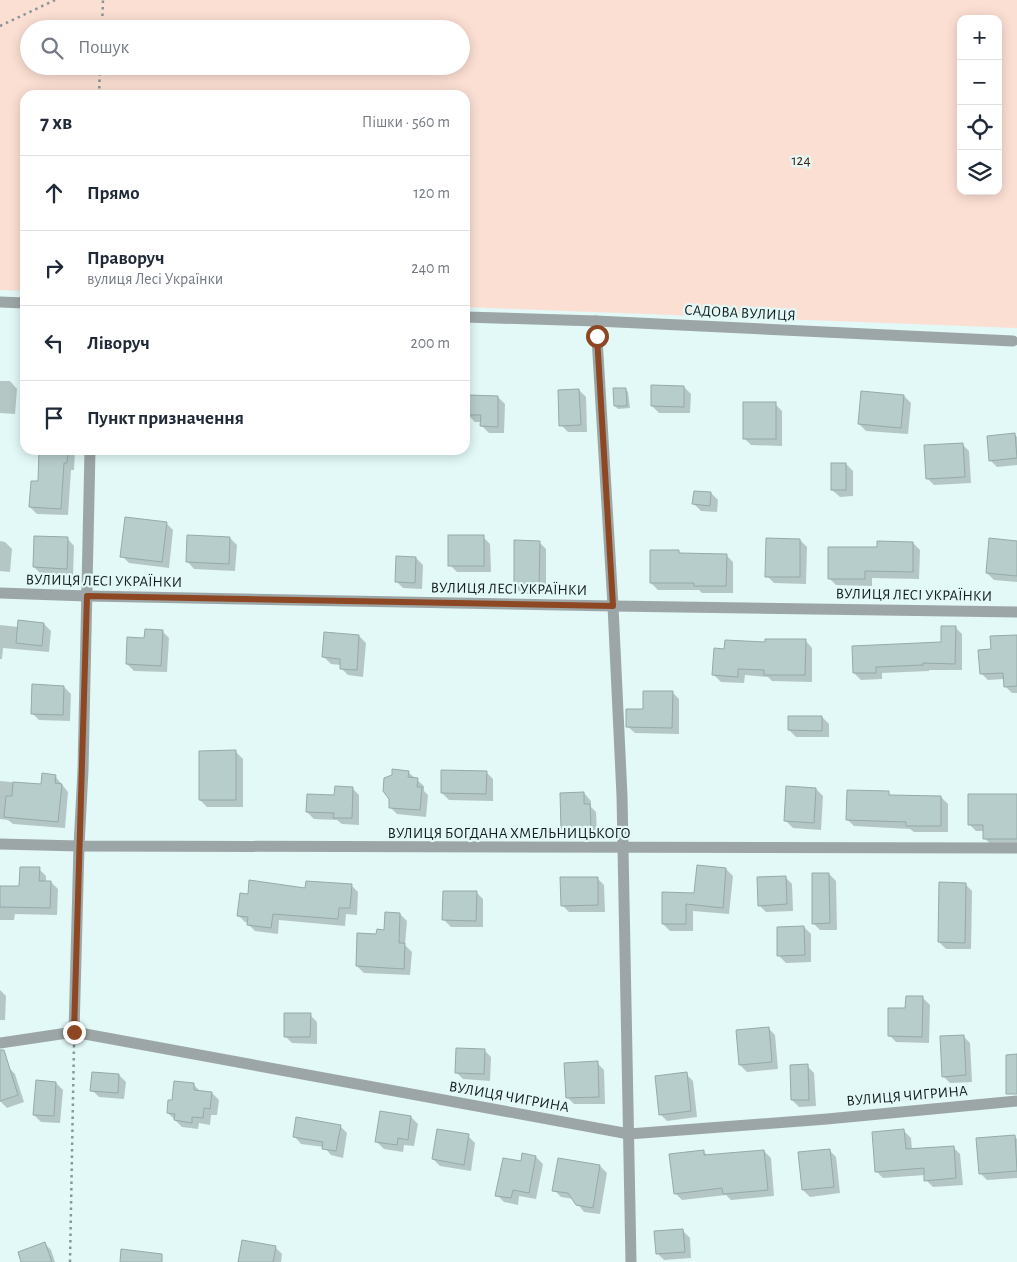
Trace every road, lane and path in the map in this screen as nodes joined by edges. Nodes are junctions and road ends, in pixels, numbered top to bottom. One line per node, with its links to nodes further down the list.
1 (55, 0): 4 (path)
2 (103, 0): 3 (path)
3 (102, 20)
4 (0, 26)
5 (100, 75): 6 (path)
6 (99, 90)
7 (0, 302): 8 (street)
8 (20, 303)
9 (470, 317): 10 (street, САДОВА ВУЛИЦЯ)
10 (596, 321): 11 (street, САДОВА ВУЛИЦЯ); 15 (street)
11 (1013, 340)
12 (90, 455): 14 (street)
13 (0, 593): 14 (street, ВУЛИЦЯ ЛЕСІ УКРАЇНКИ)
14 (87, 596): 15 (street, ВУЛИЦЯ ЛЕСІ УКРАЇНКИ); 18 (street)
15 (613, 606): 16 (street, ВУЛИЦЯ ЛЕСІ УКРАЇНКИ); 19 (street)
16 (1017, 612)
17 (0, 844): 18 (street, ВУЛИЦЯ БОГДАНА ХМЕЛЬНИЦЬКОГО)
18 (79, 846): 19 (street, ВУЛИЦЯ БОГДАНА ХМЕЛЬНИЦЬКОГО); 21 (street)
19 (622, 848): 20 (street, ВУЛИЦЯ БОГДАНА ХМЕЛЬНИЦЬКОГО); 24 (street)
20 (1017, 848)
21 (74, 1032): 22 (street, ВУЛИЦЯ ЧИГРИНА); 24 (street, ВУЛИЦЯ ЧИГРИНА); 25 (path)
22 (0, 1043)
23 (1017, 1101): 24 (street, ВУЛИЦЯ ЧИГРИНА)
24 (629, 1134): 26 (street)
25 (70, 1262)
26 (632, 1262)

